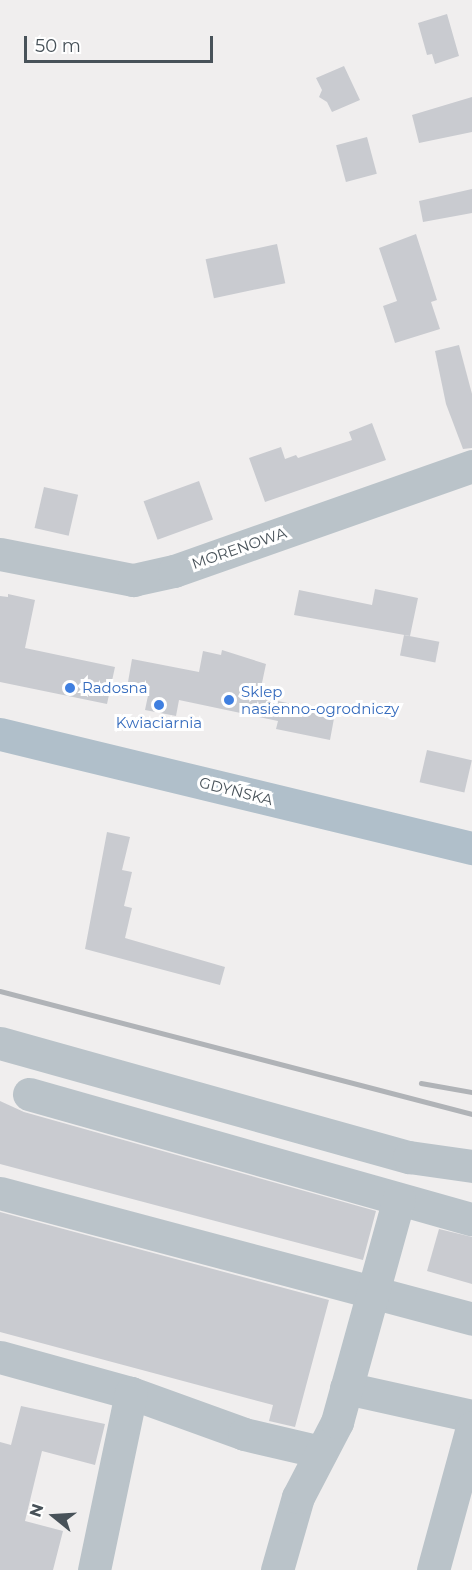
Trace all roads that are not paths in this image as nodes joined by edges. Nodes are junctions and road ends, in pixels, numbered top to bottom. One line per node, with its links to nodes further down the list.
1 (472, 466): 2 (street, MORENOWA)
2 (0, 554)
3 (0, 734): 4 (main road, GDYŃSKA)
4 (472, 848)
5 (0, 1043): 7 (street)
6 (29, 1094): 9 (street)
7 (472, 1166)
8 (0, 1193): 11 (street)
9 (399, 1199): 10 (street); 11 (street)
10 (472, 1219)
11 (374, 1290): 12 (street); 14 (street)
12 (472, 1319)
13 (0, 1357): 15 (street)
14 (346, 1389): 16 (street); 18 (street)
15 (131, 1393): 18 (street); 19 (street)
16 (472, 1416)
17 (472, 1427): 21 (street)
18 (321, 1452): 20 (street)
19 (94, 1570)
20 (277, 1570)
21 (433, 1570)

